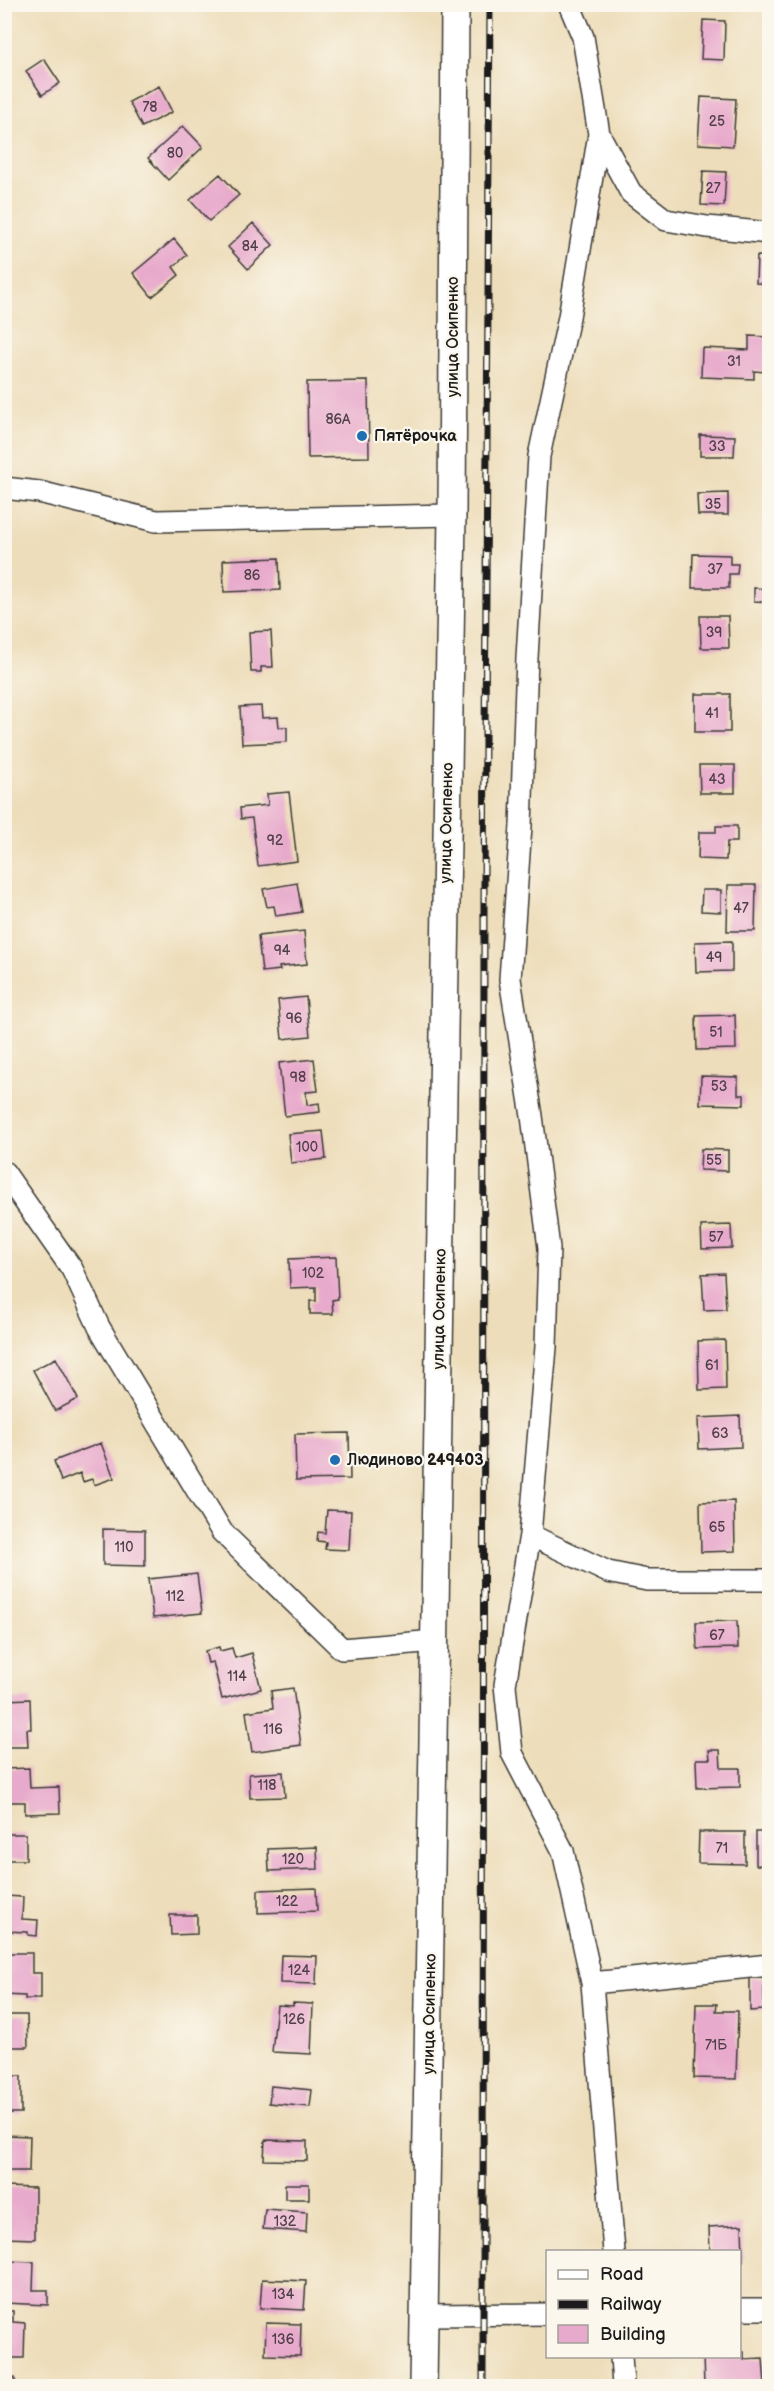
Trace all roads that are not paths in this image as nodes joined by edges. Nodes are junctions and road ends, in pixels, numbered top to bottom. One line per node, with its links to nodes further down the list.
1 (455, 4): 6 (street, улица Осипенко)
2 (569, 4): 3 (street)
3 (599, 134): 4 (street); 8 (street)
4 (770, 233)
5 (4, 488): 6 (street)
6 (452, 515): 10 (street, улица Осипенко)
7 (4, 1172): 10 (street)
8 (530, 1535): 9 (street); 12 (street)
9 (770, 1580)
10 (435, 1641): 17 (street, улица Осипенко)
11 (770, 1965): 12 (street)
12 (592, 1983): 13 (street)
13 (614, 2250)
14 (741, 2309): 15 (street)
15 (770, 2309)
16 (546, 2314): 17 (street)
17 (425, 2315): 19 (street, улица Осипенко)
18 (621, 2358): 20 (street)
19 (423, 2386)
20 (623, 2386)

